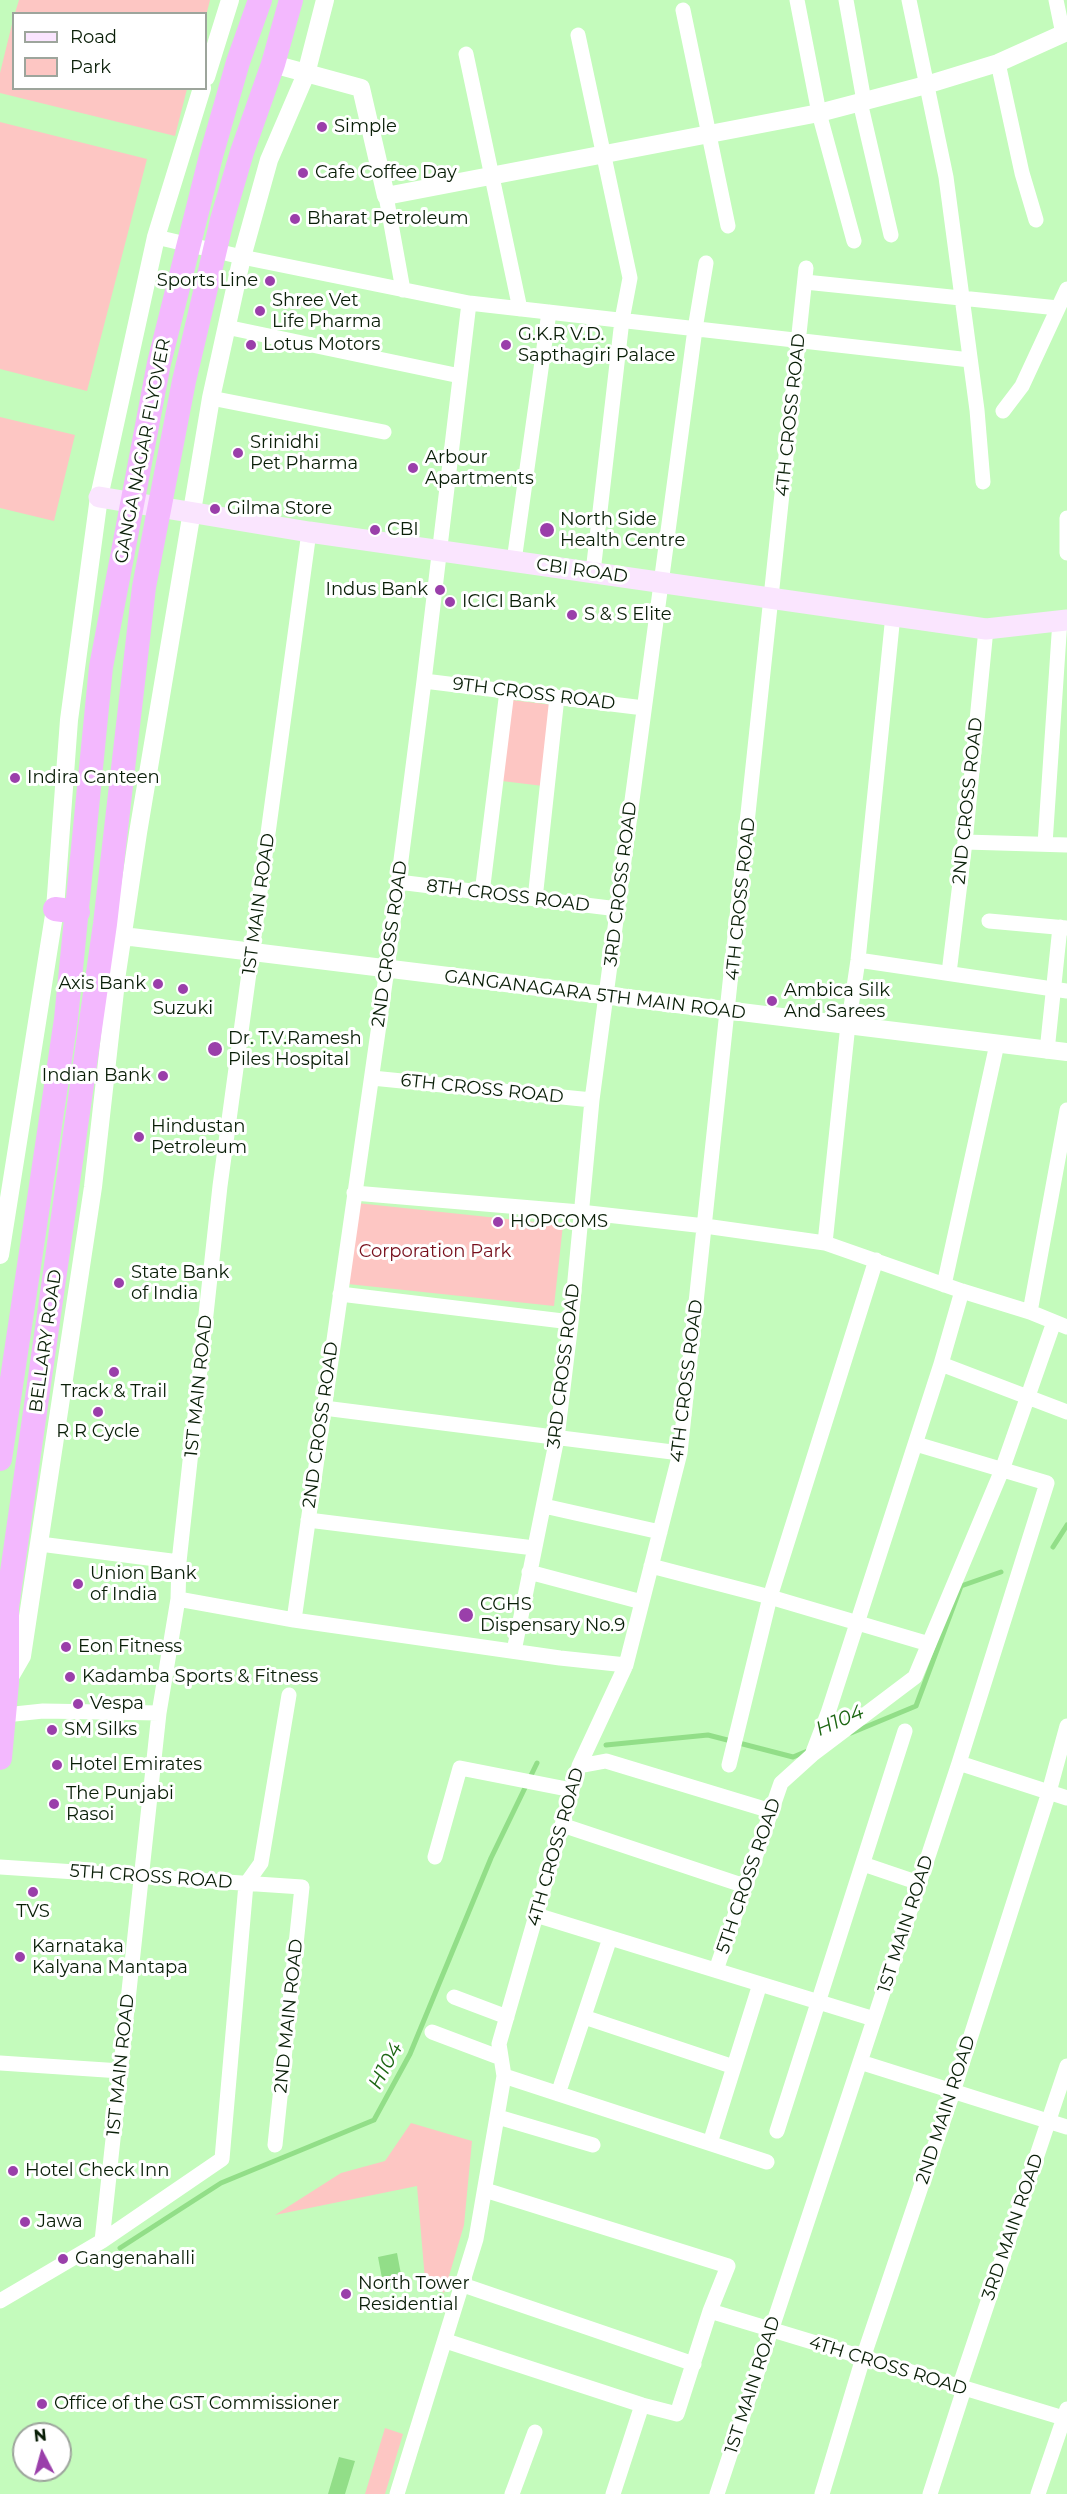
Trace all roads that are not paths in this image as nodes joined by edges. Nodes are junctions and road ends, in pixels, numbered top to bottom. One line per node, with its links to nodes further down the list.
1 (230, 0): 15 (street)
2 (260, 0): 73 (highway, GANGA NAGAR FLYOVER)
3 (291, 0): 14 (highway)
4 (325, 0): 16 (street)
5 (797, 0): 20 (street)
6 (846, 0): 19 (street)
7 (909, 0): 17 (street)
8 (1056, 0): 10 (street)
9 (683, 10): 21 (street)
10 (1065, 33): 13 (street)
11 (578, 35): 22 (street)
12 (466, 54): 23 (street)
13 (998, 63): 17 (street); 25 (street)
14 (273, 64): 16 (street); 76 (highway, GANGA NAGAR FLYOVER)
15 (207, 74)
16 (306, 74): 24 (street); 30 (street)
17 (926, 85): 19 (street); 34 (street)
18 (201, 90): 28 (street)
19 (862, 102): 20 (street); 27 (street)
20 (819, 113): 21 (street); 29 (street)
21 (710, 134): 22 (street); 26 (street)
22 (603, 155): 23 (street); 39 (street)
23 (491, 176): 24 (street); 37 (street)
24 (386, 196): 33 (street)
25 (1036, 220)
26 (729, 226)
27 (891, 235)
28 (156, 237): 30 (street); 49 (street)
29 (854, 241)
30 (242, 257): 33 (street); 40 (street)
31 (706, 263): 41 (street, 3RD CROSS ROAD)
32 (1067, 289): 36 (street)
33 (403, 290): 35 (street)
34 (961, 298): 36 (street); 42 (street, 4TH CROSS ROAD); 43 (street)
35 (469, 303): 37 (street); 44 (street, 2ND CROSS ROAD)
36 (1058, 308): 46 (street)
37 (520, 309): 38 (street)
38 (549, 312): 39 (street); 55 (street)
39 (622, 320): 41 (street); 56 (street)
40 (226, 327): 44 (street); 45 (street)
41 (695, 329): 42 (street); 57 (street, 3RD CROSS ROAD)
42 (799, 340): 43 (street); 58 (street, 4TH CROSS ROAD)
43 (970, 360): 48 (street)
44 (460, 376): 53 (street, 2ND CROSS ROAD)
45 (211, 398): 47 (street); 50 (street)
46 (1003, 411)
47 (384, 432)
48 (983, 482)
49 (99, 497): 50 (main road, CBI ROAD); 73 (street)
50 (193, 512): 52 (main road, CBI ROAD); 76 (street)
51 (1067, 518): 54 (street)
52 (309, 532): 53 (main road, CBI ROAD); 77 (street, 1ST MAIN ROAD)
53 (440, 551): 55 (main road, CBI ROAD); 62 (street, 2ND CROSS ROAD)
54 (1067, 553)
55 (514, 561): 56 (main road, CBI ROAD)
56 (593, 572): 57 (main road, CBI ROAD)
57 (661, 582): 58 (main road, CBI ROAD); 65 (street, 3RD CROSS ROAD)
58 (773, 598): 59 (main road, CBI ROAD); 83 (street, 4TH CROSS ROAD)
59 (893, 615): 61 (main road, CBI ROAD); 78 (street)
60 (1064, 620): 61 (main road, CBI ROAD); 67 (street)
61 (986, 629): 66 (street, 2ND CROSS ROAD)
62 (424, 681): 63 (street, 9TH CROSS ROAD); 69 (street, 2ND CROSS ROAD)
63 (507, 691): 64 (street, 9TH CROSS ROAD); 70 (street)
64 (557, 697): 65 (street, 9TH CROSS ROAD); 71 (street)
65 (644, 708): 72 (street, 3RD CROSS ROAD)
66 (965, 842): 67 (street); 80 (street, 2ND CROSS ROAD)
67 (1045, 844): 68 (street)
68 (1067, 845)
69 (398, 882): 70 (street, 8TH CROSS ROAD); 79 (street, 2ND CROSS ROAD)
70 (482, 893): 71 (street, 8TH CROSS ROAD)
71 (535, 899): 72 (street, 8TH CROSS ROAD)
72 (618, 909): 82 (street, 3RD CROSS ROAD)
73 (67, 911): 95 (street); 112 (highway, BELLARY ROAD)
74 (989, 921): 75 (street)
75 (1064, 927): 81 (street)
76 (114, 930): 77 (street, GANGANAGARA 5TH MAIN ROAD); 106 (street); 131 (highway, BELLARY ROAD)
77 (253, 952): 79 (street, GANGANAGARA 5TH MAIN ROAD); 120 (street, 1ST MAIN ROAD)
78 (858, 960): 80 (street); 84 (street)
79 (387, 969): 82 (street, GANGANAGARA 5TH MAIN ROAD); 88 (street, 2ND CROSS ROAD)
80 (949, 973): 81 (street)
81 (1060, 991): 86 (street)
82 (607, 996): 83 (street, GANGANAGARA 5TH MAIN ROAD); 89 (street, 3RD CROSS ROAD)
83 (729, 1011): 84 (street, GANGANAGARA 5TH MAIN ROAD); 93 (street, 4TH CROSS ROAD)
84 (848, 1026): 85 (street, GANGANAGARA 5TH MAIN ROAD); 94 (street)
85 (997, 1044): 86 (street, GANGANAGARA 5TH MAIN ROAD); 97 (street)
86 (1047, 1051): 87 (street, GANGANAGARA 5TH MAIN ROAD)
87 (1067, 1052)
88 (372, 1078): 89 (street, 6TH CROSS ROAD); 91 (street, 2ND CROSS ROAD)
89 (592, 1100): 92 (street, 3RD CROSS ROAD)
90 (1067, 1110): 100 (street)
91 (354, 1193): 92 (street); 99 (street, 2ND CROSS ROAD)
92 (580, 1212): 93 (street); 101 (street, 3RD CROSS ROAD)
93 (705, 1226): 94 (street); 111 (street, 4TH CROSS ROAD)
94 (825, 1243): 96 (street)
95 (0, 1255)
96 (876, 1260): 97 (street); 123 (street)
97 (944, 1285): 98 (street)
98 (962, 1291): 100 (street); 103 (street)
99 (340, 1294): 101 (street); 107 (street, 2ND CROSS ROAD)
100 (1030, 1312): 102 (street)
101 (571, 1322): 109 (street, 3RD CROSS ROAD)
102 (1060, 1324): 105 (street)
103 (941, 1364): 105 (street); 110 (street)
104 (0, 1392): 106 (street)
105 (1027, 1397): 108 (street); 114 (street)
106 (61, 1402): 113 (street)
107 (324, 1408): 109 (street); 116 (street, 2ND CROSS ROAD)
108 (1067, 1412)
109 (557, 1438): 111 (street); 115 (street, 3RD CROSS ROAD)
110 (916, 1444): 114 (street, 1ST MAIN ROAD); 127 (street)
111 (680, 1453): 117 (street, 4TH CROSS ROAD)
112 (0, 1458): 113 (street)
113 (50, 1464): 118 (street)
114 (1002, 1470): 128 (street); 139 (street, 1ST MAIN ROAD)
115 (544, 1506): 117 (street); 119 (street, 3RD CROSS ROAD)
116 (308, 1520): 119 (street); 126 (street, 2ND CROSS ROAD)
117 (660, 1532): 121 (street, 4TH CROSS ROAD)
118 (40, 1544): 120 (street); 131 (street)
119 (534, 1548): 122 (street, 3RD CROSS ROAD)
120 (179, 1562): 124 (street, 1ST MAIN ROAD)
121 (651, 1566): 123 (street); 125 (street, 4TH CROSS ROAD)
122 (529, 1572): 125 (street); 129 (street, 3RD CROSS ROAD)
123 (770, 1597): 127 (street); 141 (street)
124 (178, 1599): 126 (street); 133 (street, 1ST MAIN ROAD)
125 (642, 1602): 130 (street, 4TH CROSS ROAD)
126 (294, 1620): 129 (street)
127 (858, 1624): 128 (street); 137 (street)
128 (929, 1644): 137 (street)
129 (514, 1651): 130 (street)
130 (626, 1665): 140 (street, 4TH CROSS ROAD)
131 (7, 1683): 134 (highway, BELLARY ROAD)
132 (289, 1695): 152 (street)
133 (159, 1713): 134 (street); 150 (street, 1ST MAIN ROAD)
134 (5, 1715): 138 (highway, BELLARY ROAD)
135 (1067, 1726): 143 (street, 2ND MAIN ROAD)
136 (905, 1731): 148 (street)
137 (815, 1750): 145 (street, 5TH CROSS ROAD)
138 (0, 1758)
139 (959, 1763): 143 (street); 151 (street, 1ST MAIN ROAD)
140 (579, 1766): 142 (street, 4TH CROSS ROAD); 145 (street)
141 (729, 1766)
142 (572, 1790): 146 (street, 4TH CROSS ROAD); 147 (street)
143 (1049, 1792): 144 (street); 172 (street, 2ND MAIN ROAD)
144 (1067, 1798)
145 (771, 1812): 153 (street, 5TH CROSS ROAD)
146 (562, 1825): 153 (street); 155 (street, 4TH CROSS ROAD)
147 (435, 1857)
148 (863, 1864): 151 (street); 160 (street)
149 (0, 1867): 150 (street, 5TH CROSS ROAD)
150 (141, 1878): 152 (street, 5TH CROSS ROAD); 170 (street, 1ST MAIN ROAD)
151 (919, 1883): 163 (street, 1ST MAIN ROAD)
152 (246, 1884): 154 (street, 5TH CROSS ROAD); 183 (street)
153 (745, 1886): 157 (street, 5TH CROSS ROAD)
154 (302, 1887): 179 (street, 2ND MAIN ROAD)
155 (536, 1915): 156 (street); 161 (street, 4TH CROSS ROAD)
156 (610, 1938): 157 (street); 162 (street)
157 (716, 1970): 158 (street)
158 (760, 1984): 160 (street); 169 (street)
159 (454, 1997): 161 (street)
160 (820, 2002): 163 (street); 177 (street)
161 (507, 2017): 165 (street, 4TH CROSS ROAD)
162 (584, 2018): 169 (street); 173 (street)
163 (874, 2019): 166 (street, 1ST MAIN ROAD)
164 (432, 2031): 165 (street)
165 (501, 2058): 171 (street, 4TH CROSS ROAD)
166 (860, 2062): 172 (street); 187 (street, 1ST MAIN ROAD)
167 (0, 2063): 170 (street)
168 (1067, 2066): 175 (street, 3RD MAIN ROAD)
169 (734, 2067): 178 (street)
170 (121, 2071): 183 (street, 1ST MAIN ROAD)
171 (504, 2076): 173 (street); 174 (street, 4TH CROSS ROAD)
172 (953, 2092): 175 (street); 189 (street, 2ND MAIN ROAD)
173 (558, 2094): 178 (street)
174 (498, 2117): 180 (street); 182 (street, 4TH CROSS ROAD)
175 (1048, 2122): 176 (street); 191 (street, 3RD MAIN ROAD)
176 (1067, 2127)
177 (777, 2131)
178 (710, 2143): 181 (street)
179 (275, 2145)
180 (593, 2145)
181 (767, 2162)
182 (485, 2190): 184 (street, 4TH CROSS ROAD); 186 (street)
183 (102, 2241): 185 (street)
184 (463, 2285): 188 (street, 4TH CROSS ROAD); 190 (street)
185 (0, 2301)
186 (711, 2311): 187 (street, 4TH CROSS ROAD); 190 (street)
187 (771, 2329): 189 (street, 4TH CROSS ROAD); 198 (street, 1ST MAIN ROAD)
188 (446, 2341): 192 (street); 195 (street, 4TH CROSS ROAD)
189 (863, 2358): 191 (street, 4TH CROSS ROAD); 199 (street, 2ND MAIN ROAD)
190 (694, 2364): 192 (street)
191 (961, 2389): 193 (street, 4TH CROSS ROAD); 200 (street, 3RD MAIN ROAD)
192 (642, 2405): 197 (street)
193 (1066, 2415): 201 (street)
194 (535, 2432): 196 (street)
195 (397, 2494)
196 (512, 2494)
197 (613, 2494)
198 (717, 2494)
199 (822, 2494)
200 (930, 2494)
201 (1038, 2494)

